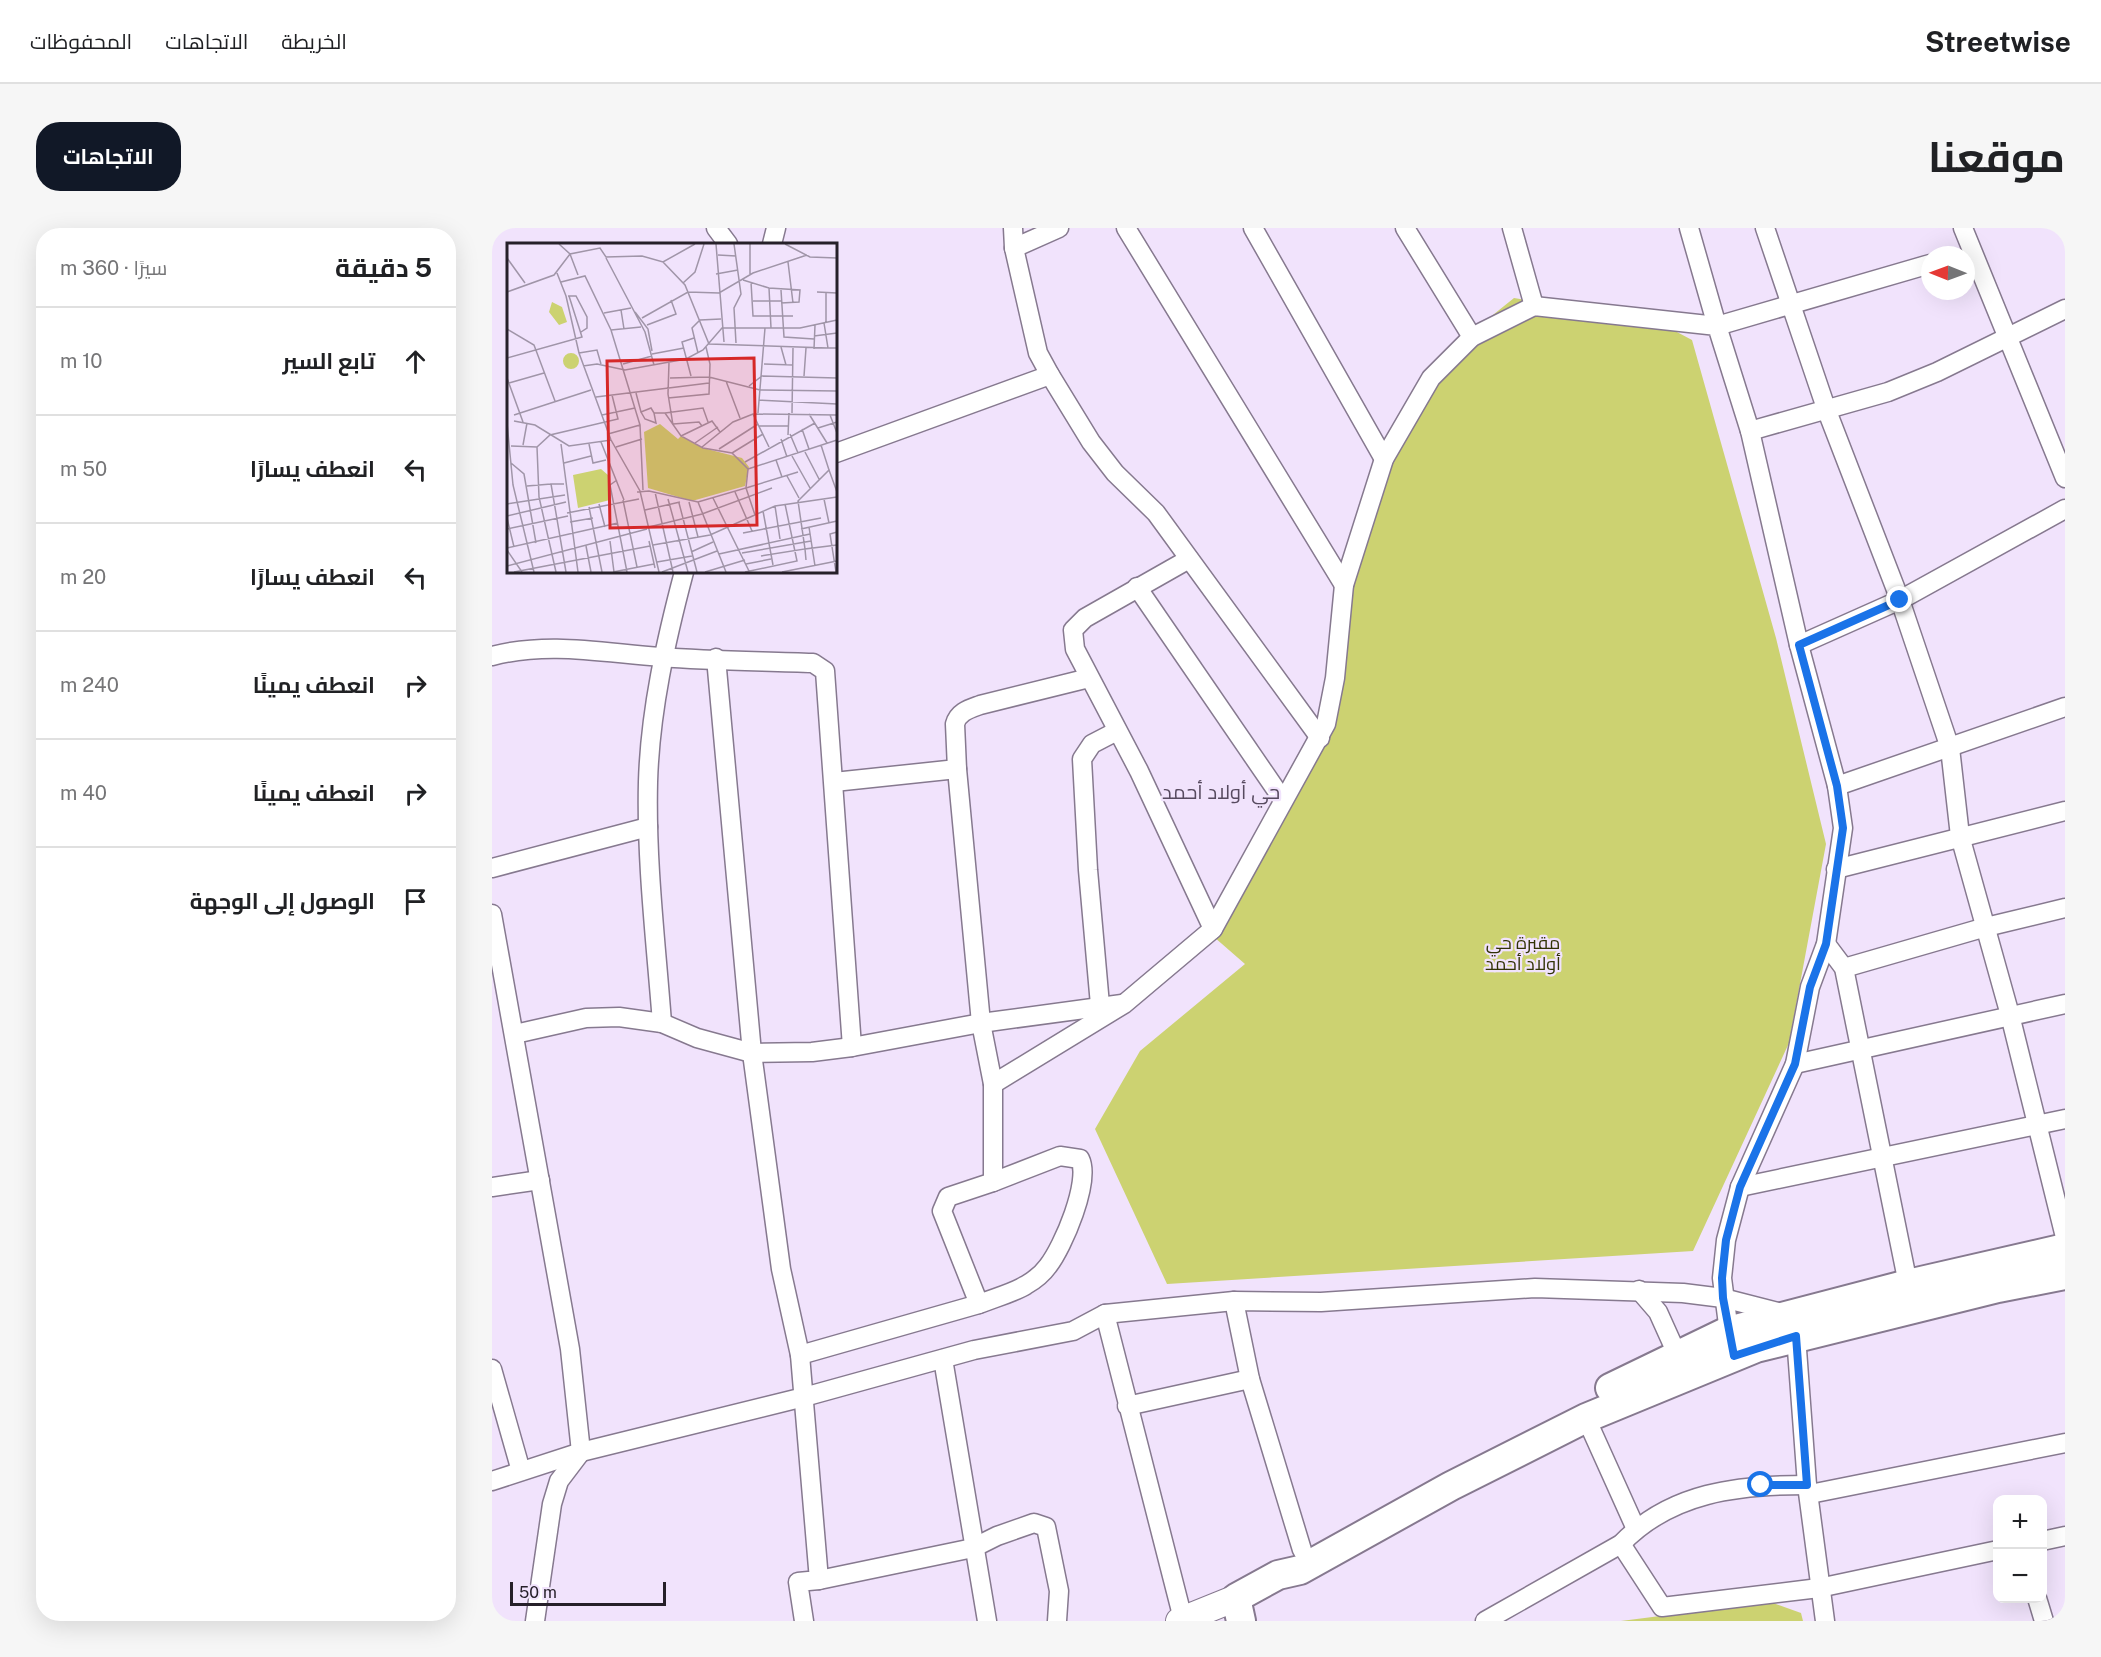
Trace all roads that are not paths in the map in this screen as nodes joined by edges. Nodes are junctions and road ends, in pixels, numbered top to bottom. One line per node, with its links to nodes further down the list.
1 (716, 228): 12 (street)
2 (776, 228): 13 (street)
3 (1013, 228): 15 (street)
4 (1059, 228): 15 (street)
5 (1126, 228): 33 (street)
6 (1252, 228): 28 (street)
7 (1405, 228): 22 (street)
8 (1512, 228): 19 (street)
9 (1689, 228): 21 (street)
10 (1765, 228): 18 (street)
11 (1963, 228): 14 (street)
12 (727, 243)
13 (772, 243)
14 (1966, 246)
15 (1014, 248): 24 (street)
16 (1921, 267): 18 (street)
17 (1975, 270): 23 (street)
18 (1791, 304): 21 (street); 25 (street)
19 (1534, 306): 21 (street); 22 (street)
20 (2065, 309): 23 (street)
21 (1717, 326): 26 (street)
22 (1472, 337): 28 (street)
23 (2006, 337): 25 (street); 29 (street)
24 (1050, 375): 27 (street); 31 (street)
25 (1827, 411): 26 (street); 35 (street)
26 (1750, 431): 36 (street)
27 (837, 453)
28 (1384, 459): 33 (street)
29 (2065, 478)
30 (2065, 509): 35 (street)
31 (1189, 559): 34 (street); 43 (street)
32 (684, 573): 38 (street)
33 (1344, 585): 43 (street)
34 (1137, 588): 40 (street); 48 (street)
35 (1900, 600): 36 (street); 44 (street)
36 (1799, 645): 47 (street)
37 (492, 656): 38 (street)
38 (662, 657): 39 (street); 50 (street)
39 (716, 658): 46 (street); 69 (street)
40 (1089, 678): 42 (street); 45 (street)
41 (2065, 707): 44 (street)
42 (1117, 731): 57 (street); 62 (street)
43 (1320, 738): 48 (street)
44 (1950, 748): 47 (street); 51 (street)
45 (957, 769): 46 (street); 65 (street)
46 (834, 782): 67 (street)
47 (1837, 786): 53 (street)
48 (1283, 800): 57 (street)
49 (2065, 812): 51 (street)
50 (648, 826): 52 (street); 64 (street)
51 (1960, 836): 53 (street); 56 (street)
52 (492, 868)
53 (1836, 869): 58 (street)
54 (2065, 908): 56 (street)
55 (492, 914): 66 (street)
56 (1986, 927): 59 (street); 63 (street)
57 (1213, 929): 60 (street)
58 (1826, 944): 59 (street); 70 (street)
59 (1844, 968): 68 (street)
60 (1124, 1004): 62 (street); 71 (street)
61 (2065, 1004): 63 (street)
62 (1100, 1005): 65 (street)
63 (2010, 1015): 68 (street); 73 (street)
64 (662, 1023): 66 (street); 69 (street)
65 (981, 1023): 67 (street); 71 (street)
66 (515, 1034): 75 (street)
67 (852, 1047): 69 (street)
68 (1862, 1050): 70 (street); 74 (street)
69 (752, 1053): 90 (street)
70 (1795, 1064): 78 (street)
71 (993, 1084): 76 (street)
72 (2065, 1119): 73 (street)
73 (2038, 1126): 74 (street); 79 (street)
74 (1884, 1157): 78 (street); 82 (street)
75 (540, 1180): 77 (street); 99 (street)
76 (993, 1182): 86 (street); 86 (street)
77 (492, 1187)
78 (1740, 1187): 84 (street)
79 (2065, 1237)
80 (2065, 1248): 82 (main road)
81 (2065, 1275): 88 (main road)
82 (1908, 1284): 88 (main road)
83 (1639, 1290): 84 (street); 85 (street); 92 (street)
84 (1723, 1298): 88 (street); 89 (street)
85 (1234, 1301): 87 (street); 94 (street)
86 (979, 1304): 90 (street)
87 (1105, 1314): 91 (street); 96 (street)
88 (1792, 1325): 89 (main road); 102 (street)
89 (1731, 1344): 92 (main road)
90 (800, 1355): 95 (street)
91 (943, 1359): 95 (street); 107 (street)
92 (1682, 1365): 97 (main road); 108 (main road)
93 (492, 1369): 100 (street)
94 (1251, 1379): 96 (street); 108 (street)
95 (804, 1397): 99 (street); 111 (street)
96 (1128, 1406): 115 (street)
97 (1586, 1418): 103 (street); 110 (main road)
98 (2065, 1443): 102 (street)
99 (581, 1452): 100 (street); 116 (street)
100 (521, 1470): 101 (street)
101 (492, 1481)
102 (1808, 1489): 103 (street); 112 (street)
103 (1636, 1528): 106 (street)
104 (2065, 1536): 105 (street)
105 (2047, 1539)
106 (1621, 1544): 112 (street); 120 (street)
107 (973, 1548): 111 (street); 118 (street); 119 (street)
108 (1302, 1550): 110 (main road)
109 (1993, 1551): 112 (street)
110 (1278, 1575): 114 (main road)
111 (819, 1580): 117 (street)
112 (1819, 1588): 121 (street)
113 (2038, 1603): 122 (street)
114 (1238, 1610): 115 (main road)
115 (1181, 1620)
116 (535, 1621)
117 (804, 1621)
118 (987, 1621)
119 (1057, 1621)
120 (1485, 1621)
121 (1825, 1621)
122 (2043, 1621)

